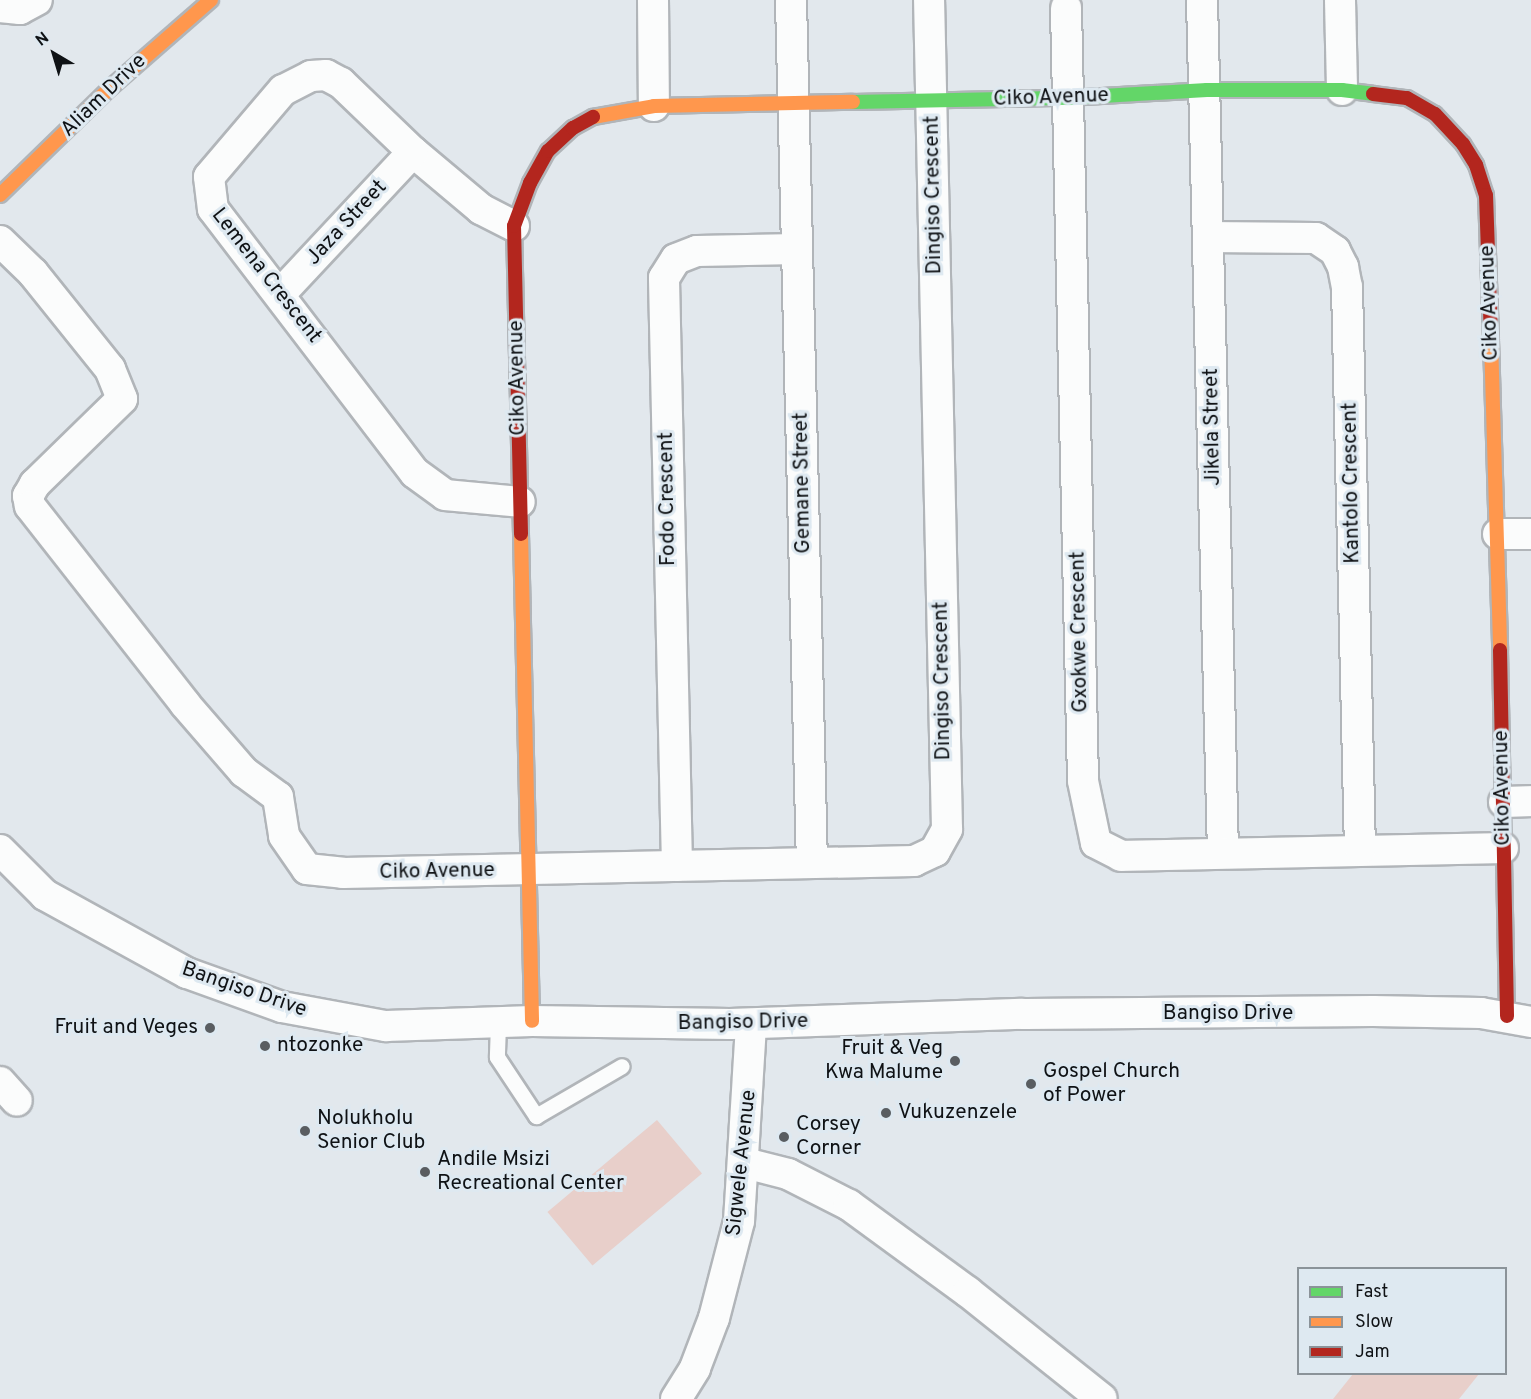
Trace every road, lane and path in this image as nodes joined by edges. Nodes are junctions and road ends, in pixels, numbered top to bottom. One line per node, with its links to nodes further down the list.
1 (37, 0): 8 (street)
2 (211, 0): 17 (street, Aliam Drive)
3 (653, 0): 15 (street)
4 (791, 0): 14 (street)
5 (929, 0): 13 (street)
6 (1202, 0): 10 (street, Jikela Street)
7 (1341, 0): 11 (street)
8 (0, 8)
9 (1066, 8): 12 (street, Gxokwe Crescent)
10 (1207, 90): 11 (street, Ciko Avenue); 12 (street, Ciko Avenue); 19 (street, Jikela Street)
11 (1342, 90): 24 (street, Ciko Avenue)
12 (1068, 98): 13 (street, Ciko Avenue); 30 (street, Gxokwe Crescent)
13 (932, 101): 14 (street, Ciko Avenue); 31 (street, Dingiso Crescent)
14 (794, 102): 15 (street, Ciko Avenue); 21 (street, Gemane Street)
15 (654, 106): 18 (street, Ciko Avenue)
16 (413, 152): 18 (street, Lemena Crescent); 22 (street, Jaza Street); 22 (street, Lemena Crescent)
17 (0, 195)
18 (514, 226): 23 (street, Ciko Avenue)
19 (1208, 237): 29 (street, Kantolo Crescent); 30 (street, Jikela Street)
20 (0, 241): 33 (street, Ciko Avenue)
21 (797, 249): 31 (street, Gemane Street); 32 (street, Fodo Crescent)
22 (281, 293): 23 (street, Lemena Crescent)
23 (520, 502): 33 (street, Ciko Avenue)
24 (1498, 534): 25 (street); 26 (street, Ciko Avenue)
25 (1531, 534)
26 (1517, 802): 27 (street, Ciko Avenue)
27 (1503, 848): 29 (street, Gxokwe Crescent); 34 (street, Ciko Avenue)
28 (0, 850): 36 (street, Bangiso Drive)
29 (1360, 850): 30 (street, Gxokwe Crescent)
30 (1223, 854)
31 (812, 864): 32 (street, Dingiso Crescent)
32 (677, 866): 33 (street, Dingiso Crescent)
33 (530, 870): 35 (street, Ciko Avenue)
34 (1519, 1019): 37 (street, Bangiso Drive)
35 (532, 1021): 36 (street, Bangiso Drive); 37 (street, Bangiso Drive)
36 (498, 1024): 38 (lane)
37 (751, 1024): 39 (street, Sigwele Avenue)
38 (622, 1066)
39 (745, 1163): 40 (street, Sigwele Avenue); 41 (street)
40 (676, 1399)
41 (1102, 1399)

